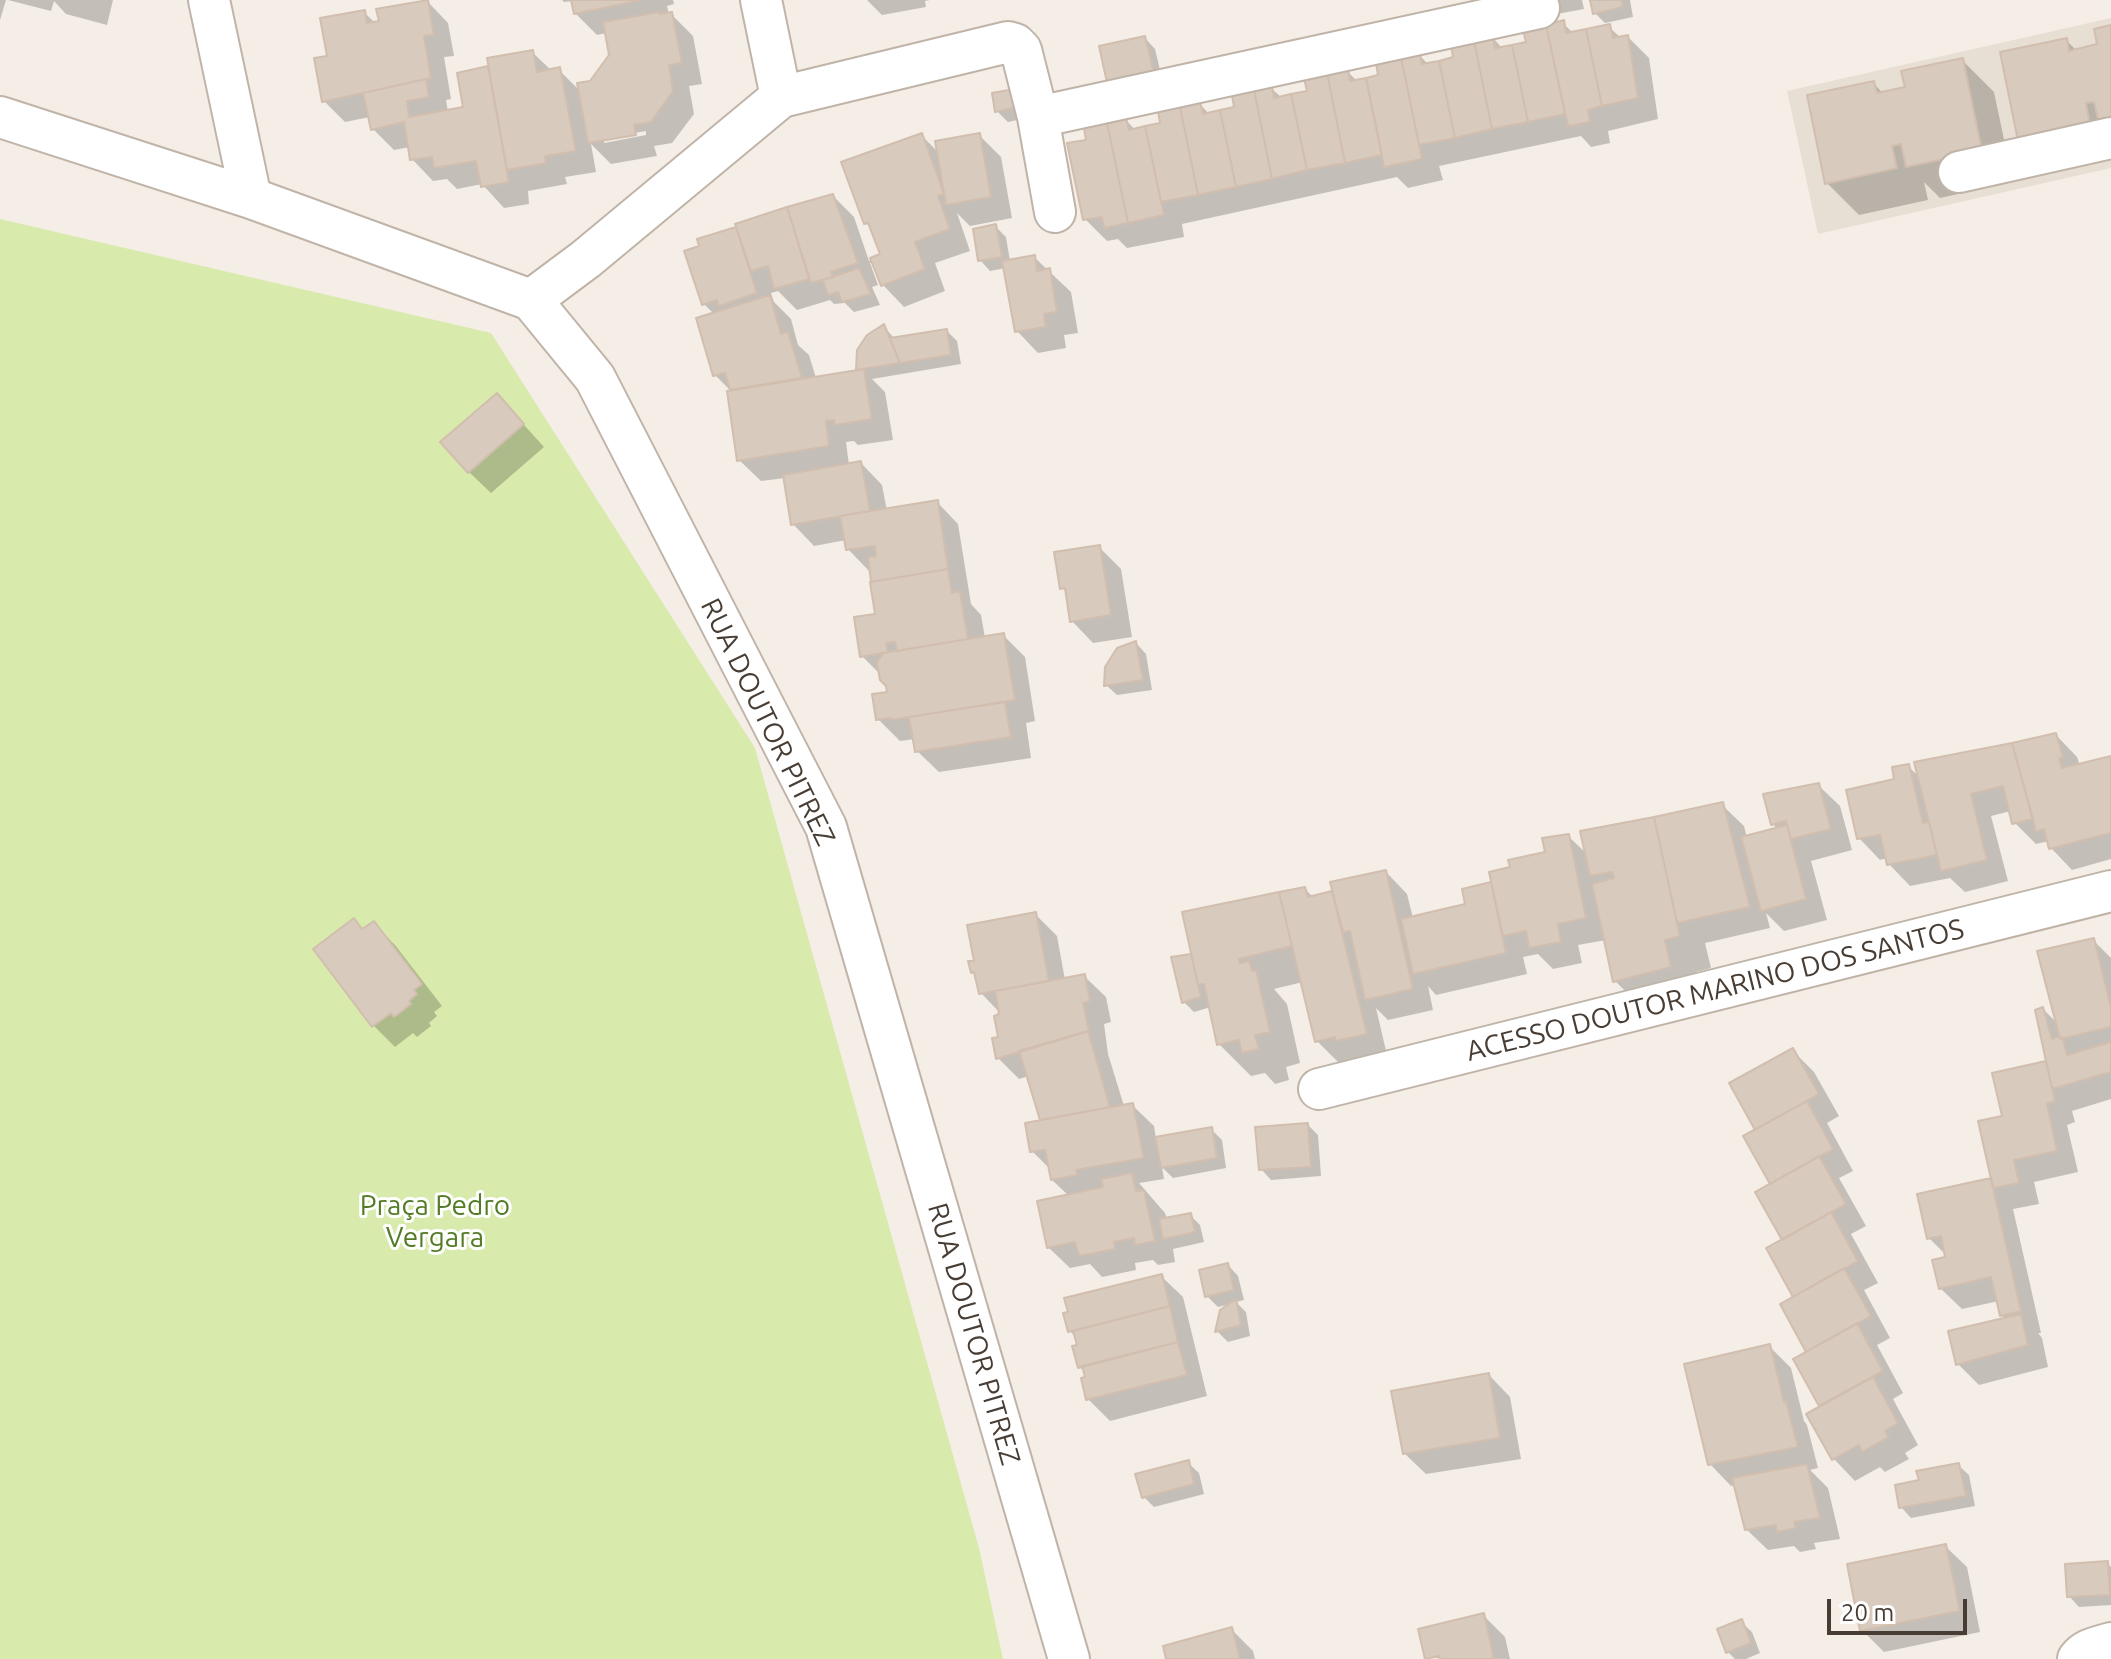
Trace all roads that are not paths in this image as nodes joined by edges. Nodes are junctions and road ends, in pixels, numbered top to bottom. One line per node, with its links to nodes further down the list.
1 (209, 0): 9 (street)
2 (761, 0): 4 (street)
3 (1539, 8): 6 (street)
4 (781, 97): 6 (street); 11 (street)
5 (0, 117): 9 (street)
6 (1038, 117): 10 (street)
7 (2111, 138): 8 (street)
8 (1959, 172)
9 (251, 198): 11 (street)
10 (1055, 212)
11 (531, 300): 15 (street, RUA DOUTOR PITREZ)
12 (2111, 891): 13 (street, ACESSO DOUTOR MARINO DOS SANTOS)
13 (1319, 1089)
14 (2111, 1643): 16 (street)
15 (1069, 1659)
16 (2078, 1659)

